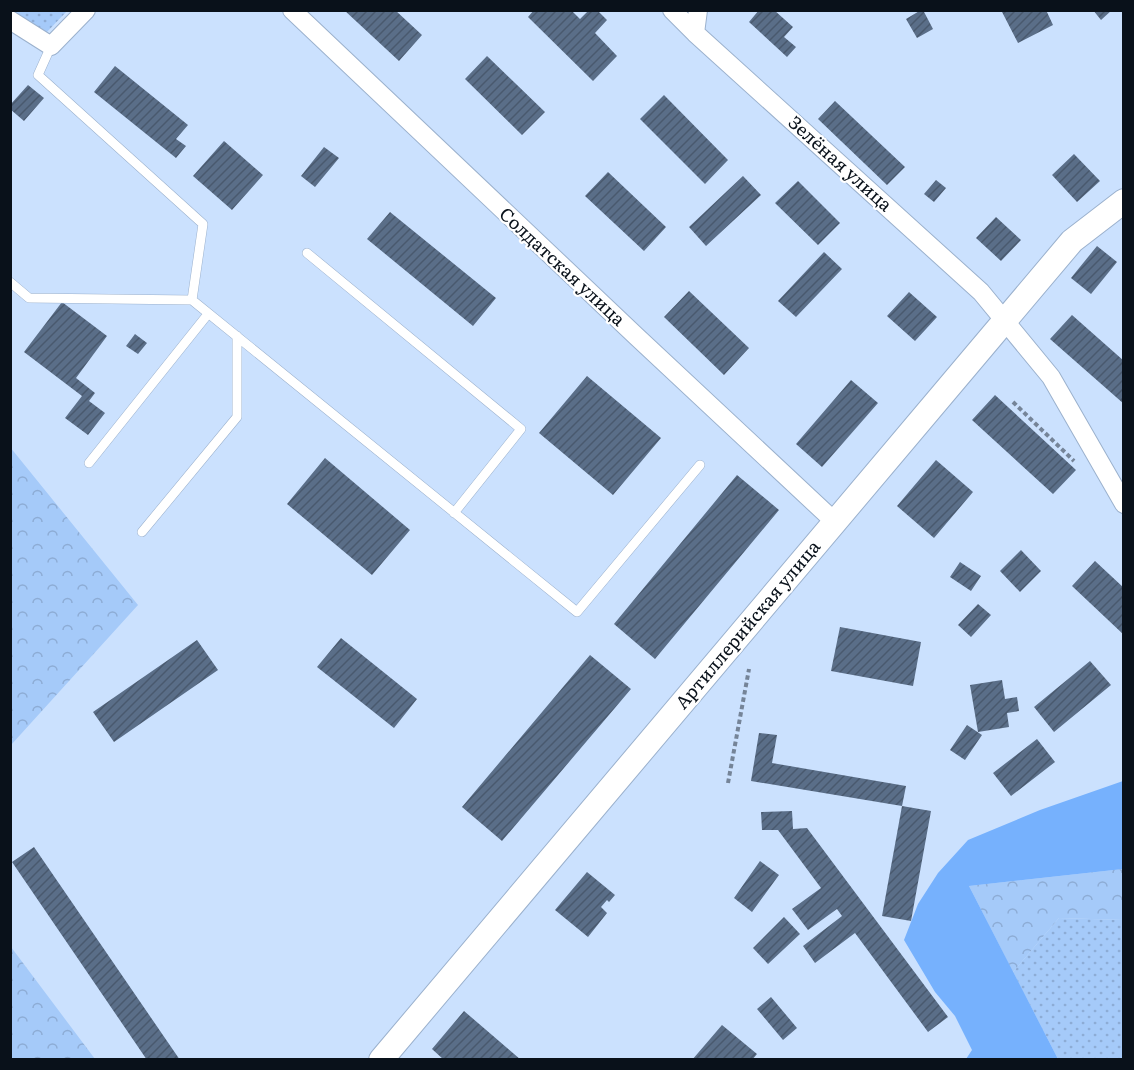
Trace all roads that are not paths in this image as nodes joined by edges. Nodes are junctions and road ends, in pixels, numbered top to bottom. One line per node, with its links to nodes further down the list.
1 (86, 10): 7 (street)
2 (292, 10): 19 (street, Солдатская улица)
3 (672, 10): 6 (street, Зелёная улица)
4 (698, 10): 6 (street)
5 (10, 20): 7 (street)
6 (695, 33): 13 (street, Зелёная улица)
7 (51, 46): 11 (lane)
8 (1124, 201): 13 (street, Артиллерийская улица)
9 (307, 253): 18 (lane)
10 (10, 282): 11 (lane)
11 (192, 300): 12 (lane)
12 (208, 314): 14 (lane); 15 (lane)
13 (1005, 320): 17 (street, Зелёная улица); 19 (street, Артиллерийская улица)
14 (237, 336): 18 (lane); 20 (lane)
15 (89, 463)
16 (700, 465): 18 (lane)
17 (1124, 504)
18 (454, 513)
19 (835, 522): 21 (street, Артиллерийская улица)
20 (142, 532)
21 (381, 1059)

